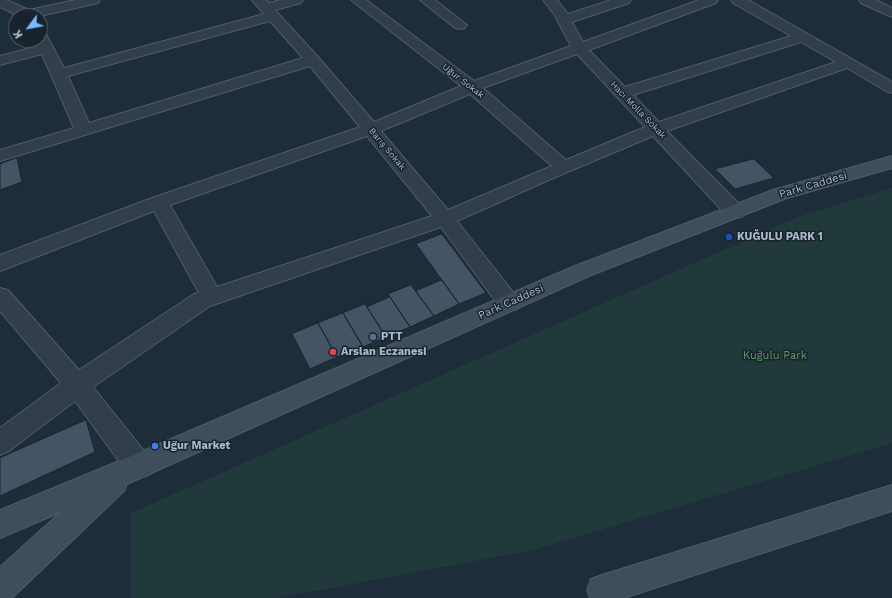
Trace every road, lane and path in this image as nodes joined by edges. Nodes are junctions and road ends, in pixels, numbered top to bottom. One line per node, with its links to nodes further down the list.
1 (93, 0): 13 (street)
2 (296, 0): 12 (street)
3 (358, 0): 25 (street, Uğur Sokak)
4 (427, 0): 16 (street)
5 (550, 0): 15 (street, Hacı Molla Sokak)
6 (624, 0): 15 (street)
7 (711, 0): 20 (street)
8 (738, 0): 17 (street)
9 (866, 0): 14 (street)
10 (0, 2): 11 (street)
11 (14, 8)
12 (266, 8): 21 (street, Barış Sokak); 24 (street)
13 (48, 11)
14 (892, 13)
15 (564, 20): 20 (street, Hacı Molla Sokak)
16 (460, 25)
17 (803, 37): 23 (street); 27 (street)
18 (29, 48): 22 (street)
19 (46, 48): 24 (street)
20 (579, 48): 25 (street); 27 (street, Hacı Molla Sokak)
21 (313, 60): 28 (street, Barış Sokak); 30 (street)
22 (0, 61)
23 (848, 63): 26 (street); 29 (street)
24 (59, 74): 30 (street)
25 (472, 88): 28 (street); 33 (street, Uğur Sokak)
26 (892, 88)
27 (622, 93): 29 (street, Hacı Molla Sokak)
28 (371, 129): 34 (street); 36 (street, Barış Sokak)
29 (656, 129): 33 (street); 35 (street, Hacı Molla Sokak)
30 (83, 130): 31 (street)
31 (0, 156)
32 (892, 162): 35 (main road, Park Caddesi)
33 (564, 167): 36 (street)
34 (160, 202): 37 (street); 39 (street)
35 (735, 212): 40 (main road, Park Caddesi)
36 (445, 219): 39 (street); 40 (street, Barış Sokak)
37 (0, 263)
38 (0, 296): 41 (street)
39 (212, 297): 41 (street)
40 (509, 303): 43 (main road, Park Caddesi)
41 (77, 386): 42 (street); 43 (street)
42 (0, 443)
43 (132, 469): 45 (main road, Park Caddesi); 46 (main road)
44 (892, 498): 47 (main road)
45 (0, 524)
46 (0, 588)
47 (605, 594)

